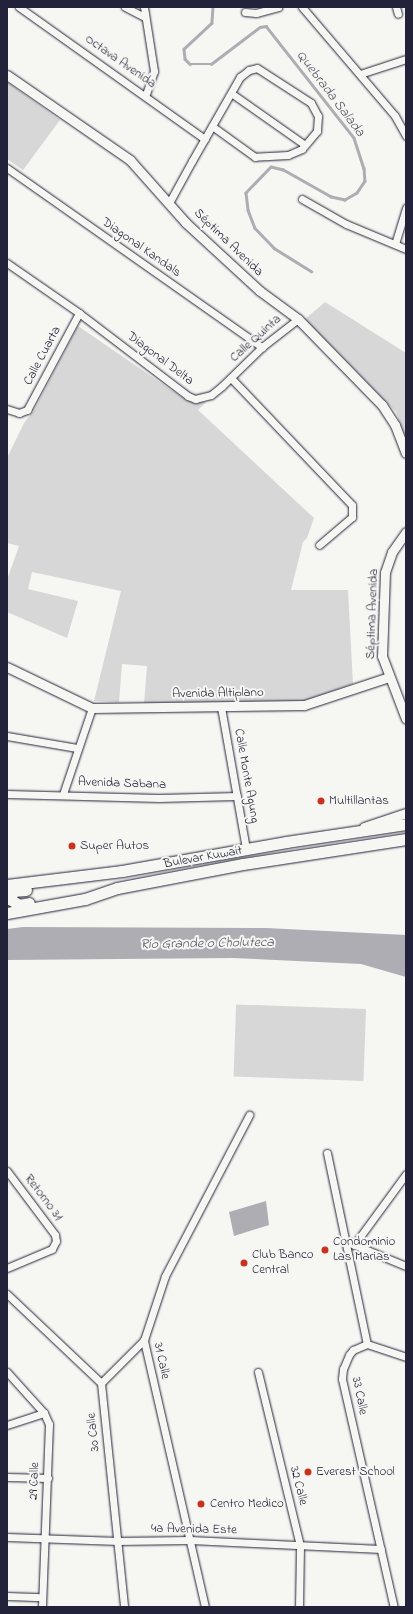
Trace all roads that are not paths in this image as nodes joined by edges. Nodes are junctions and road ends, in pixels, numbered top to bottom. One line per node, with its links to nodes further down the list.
1 (19, 7): 12 (street, Octava Avenida)
2 (125, 7): 7 (street)
3 (144, 7): 7 (street)
4 (278, 7): 6 (street)
5 (302, 7): 9 (street)
6 (245, 12)
7 (144, 16): 12 (street)
8 (406, 59): 9 (street)
9 (360, 74): 14 (street)
10 (7, 75): 19 (street, Séptima Avenida)
11 (231, 93): 13 (street); 16 (street); 16 (street)
12 (146, 94): 15 (street, Octava Avenida)
13 (212, 126): 15 (street); 16 (street)
14 (406, 136)
15 (205, 139): 19 (street)
16 (305, 145)
17 (7, 168): 26 (street, Diagonal Kandals)
18 (302, 199): 21 (street)
19 (169, 203): 25 (street, Séptima Avenida)
20 (406, 208): 21 (street)
21 (395, 244): 22 (street)
22 (406, 249)
23 (7, 263): 24 (street, Diagonal Delta)
24 (79, 313): 27 (street, Diagonal Delta); 28 (street, Calle Cuarta)
25 (298, 319): 26 (street, Calle Quinta); 29 (street, Séptima Avenida)
26 (262, 348): 27 (street, Calle Quinta)
27 (231, 378): 31 (street)
28 (7, 409)
29 (406, 453)
30 (406, 532): 33 (street, Séptima Avenida)
31 (320, 545)
32 (7, 667): 35 (street, Avenida Altiplano)
33 (389, 677): 34 (street, Avenida Altiplano); 36 (street)
34 (221, 707): 35 (street, Avenida Altiplano); 41 (street, Calle Monte Agung)
35 (92, 708): 38 (street)
36 (406, 720)
37 (7, 736): 38 (street)
38 (77, 748): 40 (street)
39 (7, 794): 40 (street, Avenida Sabana)
40 (63, 794): 41 (street, Avenida Sabana)
41 (237, 796): 46 (street, Calle Monte Agung)
42 (406, 813): 44 (street)
43 (406, 824): 44 (main road, Bulevar Kuwait)
44 (353, 831): 46 (main road, Bulevar Kuwait)
45 (406, 839): 49 (main road, Bulevar Kuwait)
46 (246, 849): 47 (main road, Bulevar Kuwait)
47 (122, 871): 48 (main road, Bulevar Kuwait); 49 (main road)
48 (7, 885)
49 (117, 888): 50 (main road, Bulevar Kuwait)
50 (7, 913)
51 (249, 1115): 60 (street, 31 Calle)
52 (327, 1153): 55 (street)
53 (7, 1171): 58 (street, Retorno 31)
54 (406, 1174): 56 (street)
55 (347, 1242): 56 (street); 61 (street)
56 (354, 1245): 57 (street)
57 (406, 1266)
58 (7, 1268)
59 (7, 1294): 65 (street)
60 (144, 1340): 65 (street); 72 (street, 31 Calle)
61 (366, 1344): 62 (street); 75 (street, 33 Calle)
62 (406, 1357)
63 (7, 1372): 66 (street, 29 Calle)
64 (258, 1372): 74 (street, 32 Calle)
65 (101, 1383): 73 (street, 30 Calle)
66 (44, 1413): 67 (street); 69 (street, 29 Calle)
67 (7, 1425)
68 (7, 1477): 69 (street)
69 (48, 1478): 71 (street, 29 Calle)
70 (7, 1537): 71 (street, 4a Avenida Este)
71 (45, 1539): 73 (street, 4a Avenida Este); 77 (street, 29 Calle)
72 (190, 1540): 73 (street, 4a Avenida Este); 74 (street, 4a Avenida Este); 80 (street, 31 Calle)
73 (118, 1541): 79 (street, 30 Calle)
74 (300, 1546): 75 (street, 4a Avenida Este); 81 (street, 32 Calle)
75 (381, 1549): 82 (street, 33 Calle)
76 (7, 1596): 77 (street)
77 (42, 1597): 78 (street, 29 Calle)
78 (42, 1607)
79 (124, 1607)
80 (205, 1607)
81 (299, 1607)
82 (394, 1607)

